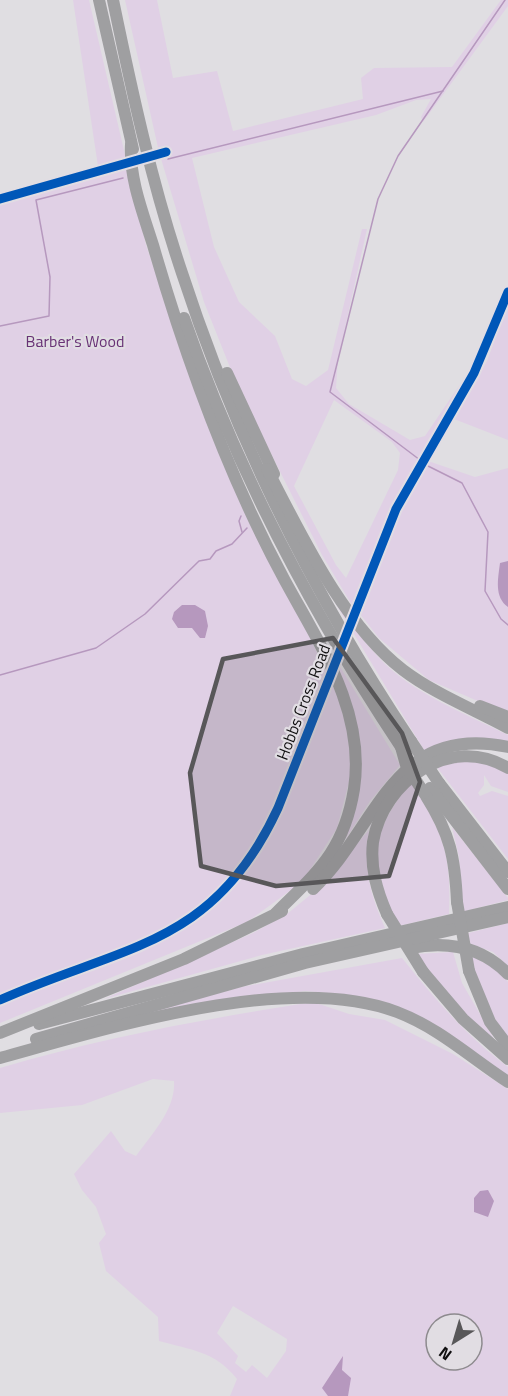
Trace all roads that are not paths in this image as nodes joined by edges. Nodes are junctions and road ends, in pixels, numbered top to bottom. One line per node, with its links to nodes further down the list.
1 (99, 0): 3 (highway)
2 (113, 0): 4 (highway)
3 (132, 144): 7 (highway); 9 (highway)
4 (154, 178): 6 (highway); 8 (highway)
5 (508, 292): 24 (street, Hobbs Cross Road, bridge)
6 (241, 428): 8 (highway); 13 (highway)
7 (231, 438): 9 (highway); 13 (highway)
8 (314, 554): 10 (highway)
9 (289, 586): 20 (highway)
10 (455, 700): 11 (highway); 12 (highway)
11 (508, 717)
12 (508, 728)
13 (406, 744): 16 (highway, bridge); 16 (highway, bridge)
14 (508, 747): 20 (highway)
15 (508, 768): 29 (highway, bridge)
16 (431, 788): 17 (highway); 18 (highway); 26 (highway, bridge)
17 (508, 872)
18 (508, 889)
19 (508, 907): 25 (highway)
20 (276, 913): 25 (highway)
21 (508, 917): 22 (highway)
22 (305, 963): 23 (highway); 27 (highway)
23 (508, 974)
24 (0, 1000)
25 (0, 1034)
26 (508, 1046)
27 (0, 1050)
28 (0, 1058): 30 (highway)
29 (508, 1059)
30 (508, 1082)

